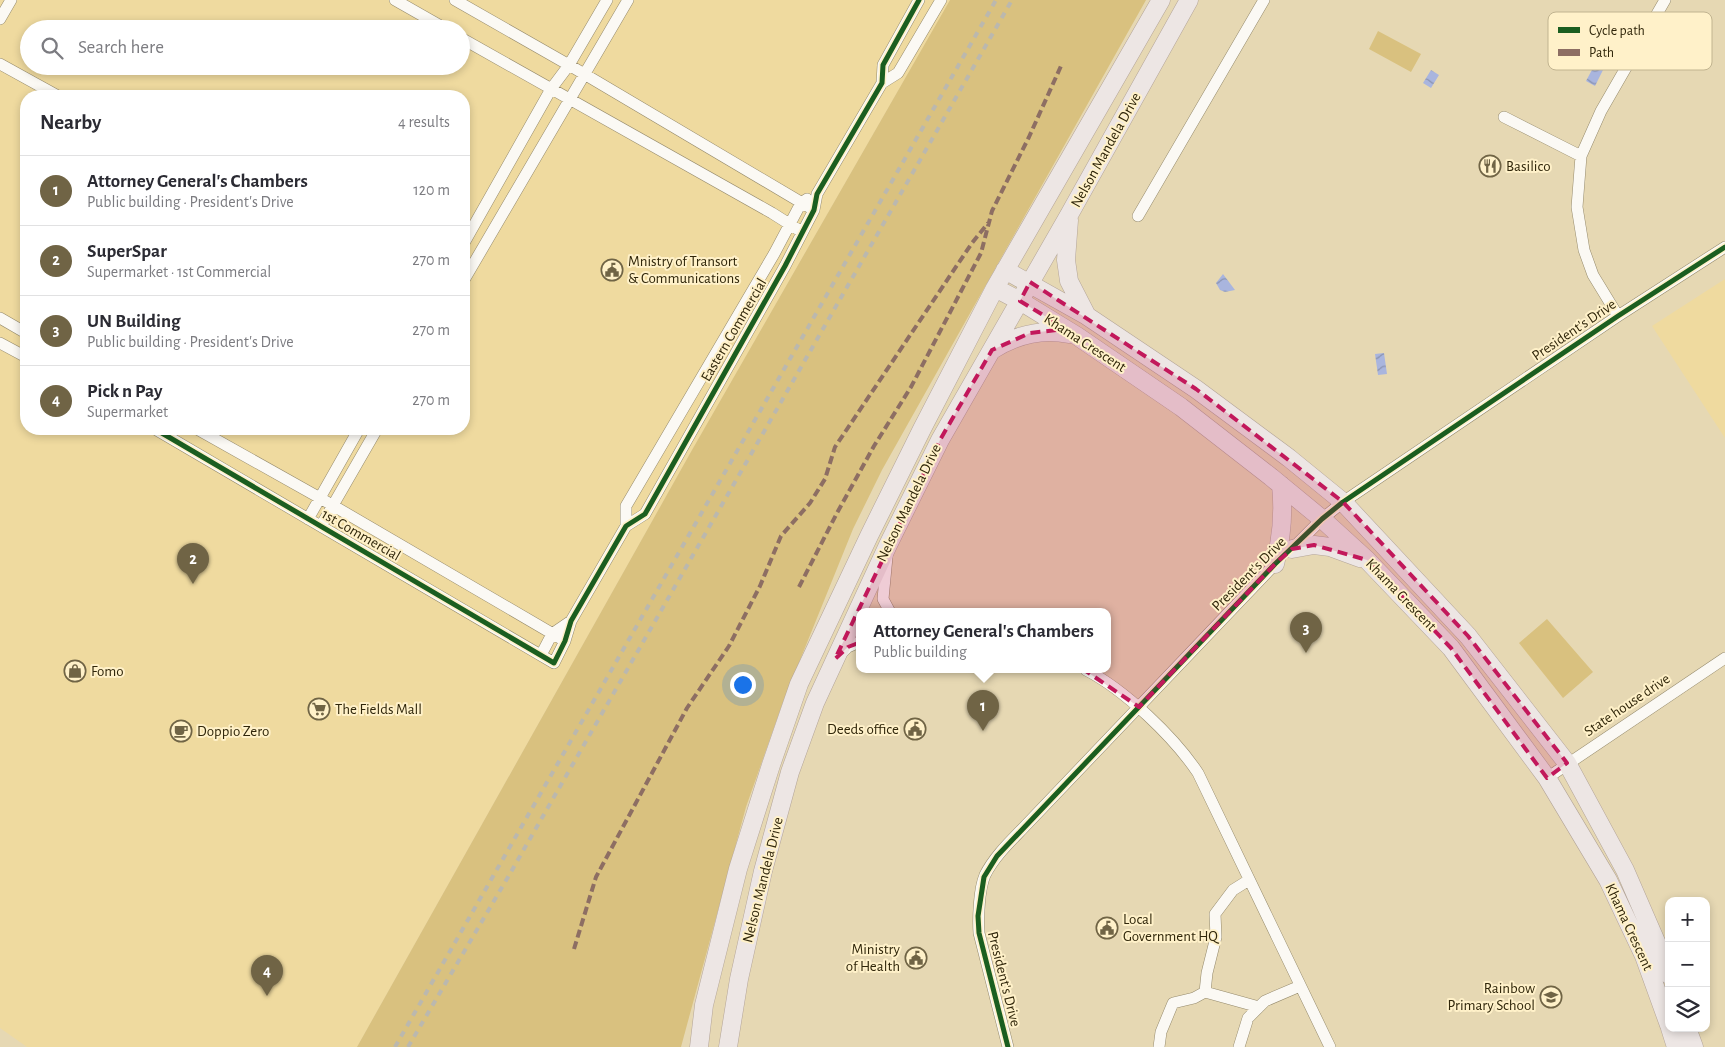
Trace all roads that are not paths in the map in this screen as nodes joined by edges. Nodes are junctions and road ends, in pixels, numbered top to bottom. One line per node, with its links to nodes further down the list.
1 (11, 0): 13 (street)
2 (396, 0): 14 (street)
3 (455, 0): 17 (street)
4 (606, 0): 17 (street)
5 (628, 0): 19 (street)
6 (919, 0): 20 (street, Eastern Commercial)
7 (941, 0): 20 (street, Eastern Commercial)
8 (1161, 0): 36 (main road, Nelson Mandela Drive)
9 (1189, 0): 29 (main road, Nelson Mandela Drive)
10 (1264, 0): 30 (street)
11 (1665, 0): 12 (street)
12 (1658, 12)
13 (0, 19)
14 (430, 20)
15 (470, 43): 21 (street)
16 (0, 64): 22 (street)
17 (570, 65): 19 (street); 21 (street)
18 (1625, 70): 25 (street)
19 (585, 75): 23 (street); 27 (street)
20 (882, 84): 26 (street, Eastern Commercial)
21 (551, 89): 23 (street); 32 (street)
22 (47, 90)
23 (569, 98): 31 (street); 35 (street)
24 (1504, 117): 25 (street)
25 (1581, 156): 41 (street)
26 (817, 194): 27 (street); 28 (street, Eastern Commercial)
27 (801, 203): 28 (street); 31 (street, Eastern Commercial)
28 (814, 210): 33 (street, Eastern Commercial)
29 (1069, 215): 37 (main road, Nelson Mandela Drive); 40 (main road)
30 (1138, 216)
31 (789, 224): 33 (street); 59 (street, Eastern Commercial)
32 (470, 232)
33 (802, 232): 59 (street, Eastern Commercial)
34 (1725, 247): 41 (street, President's Drive)
35 (470, 270)
36 (1005, 270): 37 (main road, Khama Crescent); 38 (main road, Nelson Mandela Drive)
37 (1030, 282): 39 (main road, Nelson Mandela Drive); 40 (main road, Khama Crescent)
38 (995, 288): 39 (main road, Khama Crescent); 86 (main road, Nelson Mandela Drive)
39 (1020, 300): 44 (main road, Khama Crescent); 46 (main road, Nelson Mandela Drive)
40 (1087, 316): 54 (main road, Khama Crescent)
41 (1618, 316): 54 (street, President's Drive)
42 (0, 318): 43 (street)
43 (20, 330)
44 (1077, 336): 46 (main road); 52 (main road, Khama Crescent)
45 (0, 343): 47 (street)
46 (992, 350): 60 (main road, Nelson Mandela Drive)
47 (20, 354)
48 (165, 435): 56 (street, 1st Commercial)
49 (208, 435): 53 (street, 1st Commercial)
50 (356, 435): 53 (street)
51 (374, 435): 55 (street)
52 (1281, 485): 57 (main road, Khama Crescent); 63 (main road)
53 (320, 498): 55 (street, 1st Commercial); 56 (street)
54 (1343, 502): 57 (street, President's Drive); 77 (main road, Khama Crescent)
55 (333, 506): 58 (street); 68 (street, 1st Commercial)
56 (308, 519): 58 (street, 1st Commercial)
57 (1322, 519): 61 (street, President's Drive); 62 (main road, Khama Crescent)
58 (321, 526): 71 (street, 1st Commercial)
59 (626, 526): 67 (street, Eastern Commercial)
60 (888, 545): 64 (main road, Nelson Mandela Drive); 65 (street)
61 (1292, 549): 62 (main road); 63 (street, President's Drive)
62 (1367, 560): 78 (main road, Khama Crescent)
63 (1275, 564): 76 (street, President's Drive)
64 (859, 608)
65 (888, 608)
66 (856, 614): 73 (main road, Nelson Mandela Drive)
67 (571, 621): 68 (street); 69 (street, Eastern Commercial)
68 (552, 634): 69 (street, 1st Commercial); 71 (street)
69 (565, 641): 74 (street, Eastern Commercial)
70 (856, 643): 73 (street)
71 (541, 655): 74 (street, 1st Commercial)
72 (1725, 658): 77 (street, State house drive)
73 (835, 659): 87 (main road, Nelson Mandela Drive)
74 (554, 663)
75 (1090, 673): 76 (street)
76 (1139, 707): 79 (street); 88 (street, President's Drive)
77 (1567, 763): 78 (street, State house drive); 80 (main road, Khama Crescent)
78 (1546, 778): 85 (main road, Khama Crescent)
79 (1249, 880): 81 (street); 82 (street)
80 (1665, 964)
81 (1300, 986): 83 (street); 91 (street)
82 (1205, 992): 83 (street); 89 (street)
83 (1259, 1007): 90 (street)
84 (1689, 1032): 92 (main road)
85 (1673, 1038)
86 (699, 1047)
87 (728, 1047)
88 (1008, 1047)
89 (1159, 1047)
90 (1239, 1047)
91 (1330, 1047)
92 (1694, 1047)

